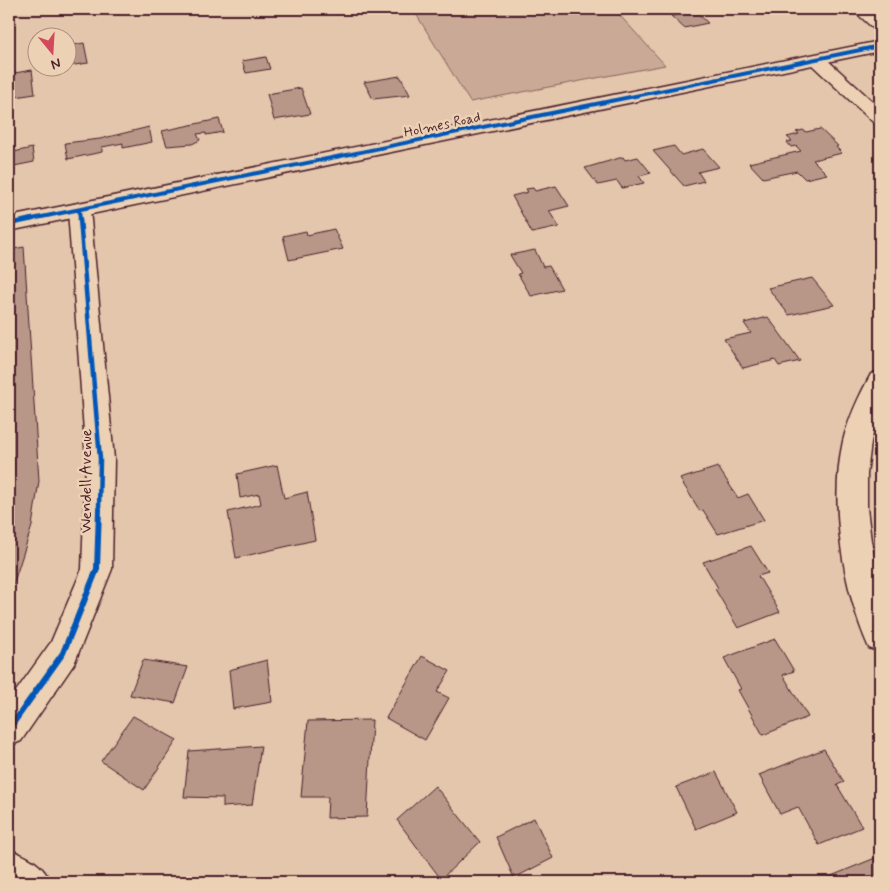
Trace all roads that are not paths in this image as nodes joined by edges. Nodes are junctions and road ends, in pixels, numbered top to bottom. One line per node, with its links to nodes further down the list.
1 (860, 9): 2 (main road)
2 (880, 25)
3 (880, 46): 4 (main road, Holmes Road)
4 (817, 60): 5 (main road); 6 (main road, Holmes Road)
5 (880, 118)
6 (79, 210): 7 (main road, Holmes Road); 10 (main road, Wendell Avenue)
7 (9, 224)
8 (880, 381): 9 (main road)
9 (880, 637)
10 (9, 729)
11 (9, 868): 12 (main road)
12 (31, 882)

